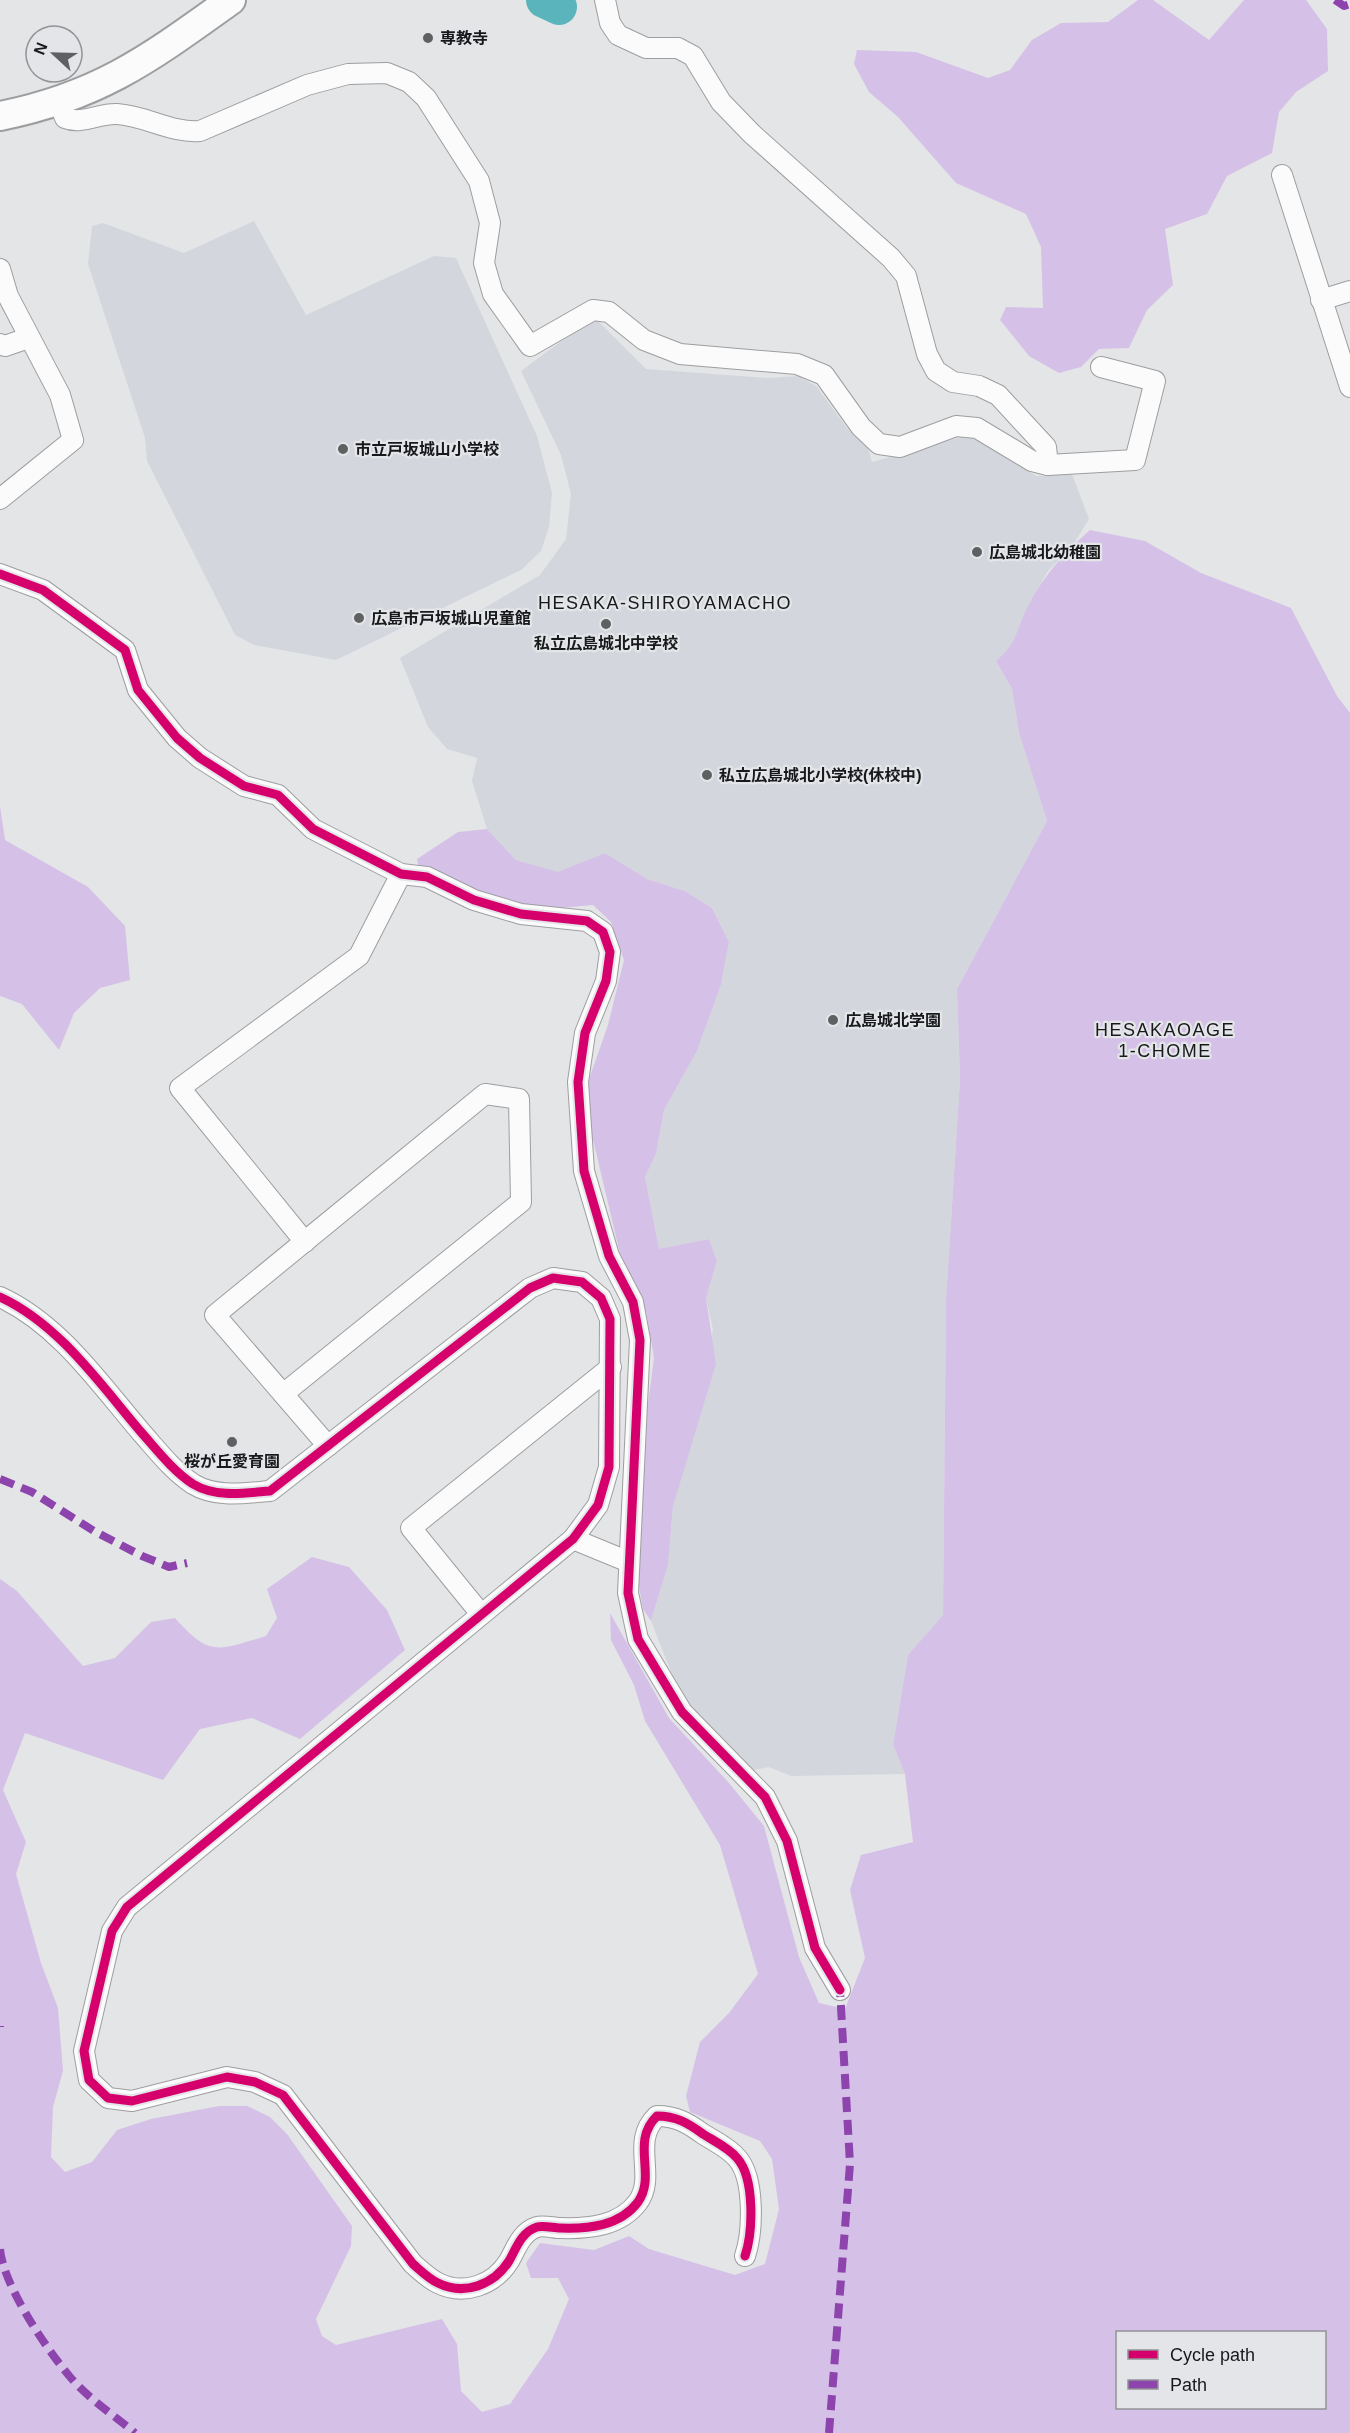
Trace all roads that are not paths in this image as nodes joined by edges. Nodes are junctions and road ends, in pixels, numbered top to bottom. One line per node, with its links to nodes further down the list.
1 (231, 0): 3 (main road)
2 (605, 0): 13 (street)
3 (59, 102): 4 (main road); 13 (street)
4 (0, 116)
5 (1282, 176): 8 (street)
6 (0, 269): 9 (street)
7 (1350, 291): 8 (street)
8 (1321, 300): 12 (street)
9 (28, 338): 10 (street); 14 (street)
10 (0, 344)
11 (1101, 367): 13 (street)
12 (1350, 387)
13 (1048, 465)
14 (0, 500)
15 (0, 574): 16 (street)
16 (401, 874): 17 (street); 23 (street)
17 (305, 1242): 20 (street); 20 (street)
18 (0, 1297): 21 (street)
19 (611, 1367): 21 (street); 22 (street); 24 (street)
20 (283, 1394): 21 (street)
21 (328, 1446)
22 (573, 1539): 23 (street); 24 (street)
23 (629, 1562): 25 (street)
24 (481, 1614): 26 (street)
25 (840, 1990)
26 (745, 2256)

